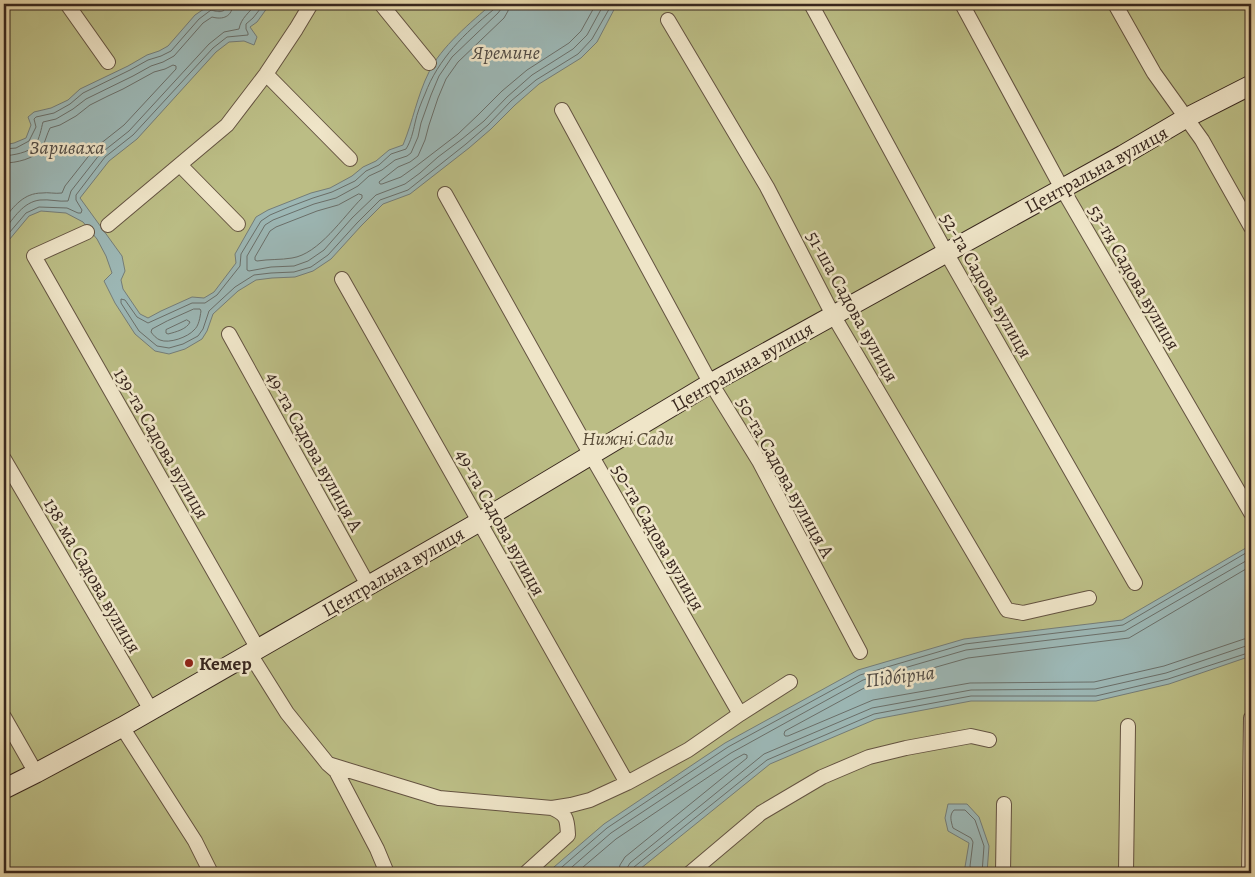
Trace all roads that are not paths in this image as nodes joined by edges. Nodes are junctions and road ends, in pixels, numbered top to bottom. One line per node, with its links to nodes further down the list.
1 (67, 4): 8 (street)
2 (311, 4): 10 (street)
3 (381, 4): 9 (street)
4 (811, 4): 22 (street, 52-га Садова вулиця)
5 (962, 4): 16 (street, 53-тя Садова вулиця)
6 (1115, 4): 13 (street)
7 (668, 20): 24 (street, 51-ша Садова вулиця)
8 (108, 62)
9 (429, 62)
10 (266, 74): 14 (street); 15 (street)
11 (1251, 85): 13 (street, Центральна вулиця)
12 (562, 110): 26 (street, 50-та Садова вулиця А)
13 (1186, 118): 16 (street, Центральна вулиця); 20 (street)
14 (350, 159)
15 (180, 165): 18 (street); 19 (street)
16 (1062, 188): 22 (street, Центральна вулиця); 29 (street, 53-тя Садова вулиця)
17 (444, 194): 27 (street, 50-та Садова вулиця)
18 (238, 224)
19 (108, 225)
20 (1251, 227)
21 (86, 232): 34 (street, 139-та Садова вулиця)
22 (947, 252): 24 (street, Центральна вулиця); 31 (street, 52-га Садова вулиця)
23 (342, 279): 30 (street, 49-та Садова вулиця)
24 (833, 315): 26 (street, Центральна вулиця); 33 (street, 51-ша Садова вулиця)
25 (229, 334): 32 (street, 49-та Садова вулиця А)
26 (711, 382): 27 (street, Центральна вулиця); 35 (street, 50-та Садова вулиця А)
27 (591, 455): 30 (street, Центральна вулиця); 38 (street, 50-та Садова вулиця)
28 (4, 459): 37 (street, 138-ма Садова вулиця)
29 (1251, 513)
30 (479, 522): 32 (street, Центральна вулиця); 46 (street, 49-та Садова вулиця)
31 (1134, 583)
32 (368, 585): 34 (street, Центральна вулиця)
33 (1089, 598)
34 (254, 651): 37 (street, Центральна вулиця); 44 (street, 139-та Садова вулиця)
35 (860, 652)
36 (790, 682): 38 (street)
37 (151, 710): 41 (street, Центральна вулиця)
38 (740, 714): 46 (street)
39 (4, 717): 45 (street)
40 (1251, 718): 56 (street)
41 (122, 726): 45 (street, Центральна вулиця); 50 (street)
42 (1128, 726): 55 (street)
43 (989, 740): 53 (street)
44 (328, 764): 49 (street); 51 (street, 139-та Садова вулиця)
45 (36, 773): 47 (street, Центральна вулиця)
46 (627, 783): 49 (street)
47 (4, 789)
48 (1004, 804): 54 (street)
49 (558, 807): 52 (street)
50 (212, 873)
51 (387, 873)
52 (526, 873)
53 (690, 873)
54 (1002, 873)
55 (1126, 873)
56 (1248, 873)

